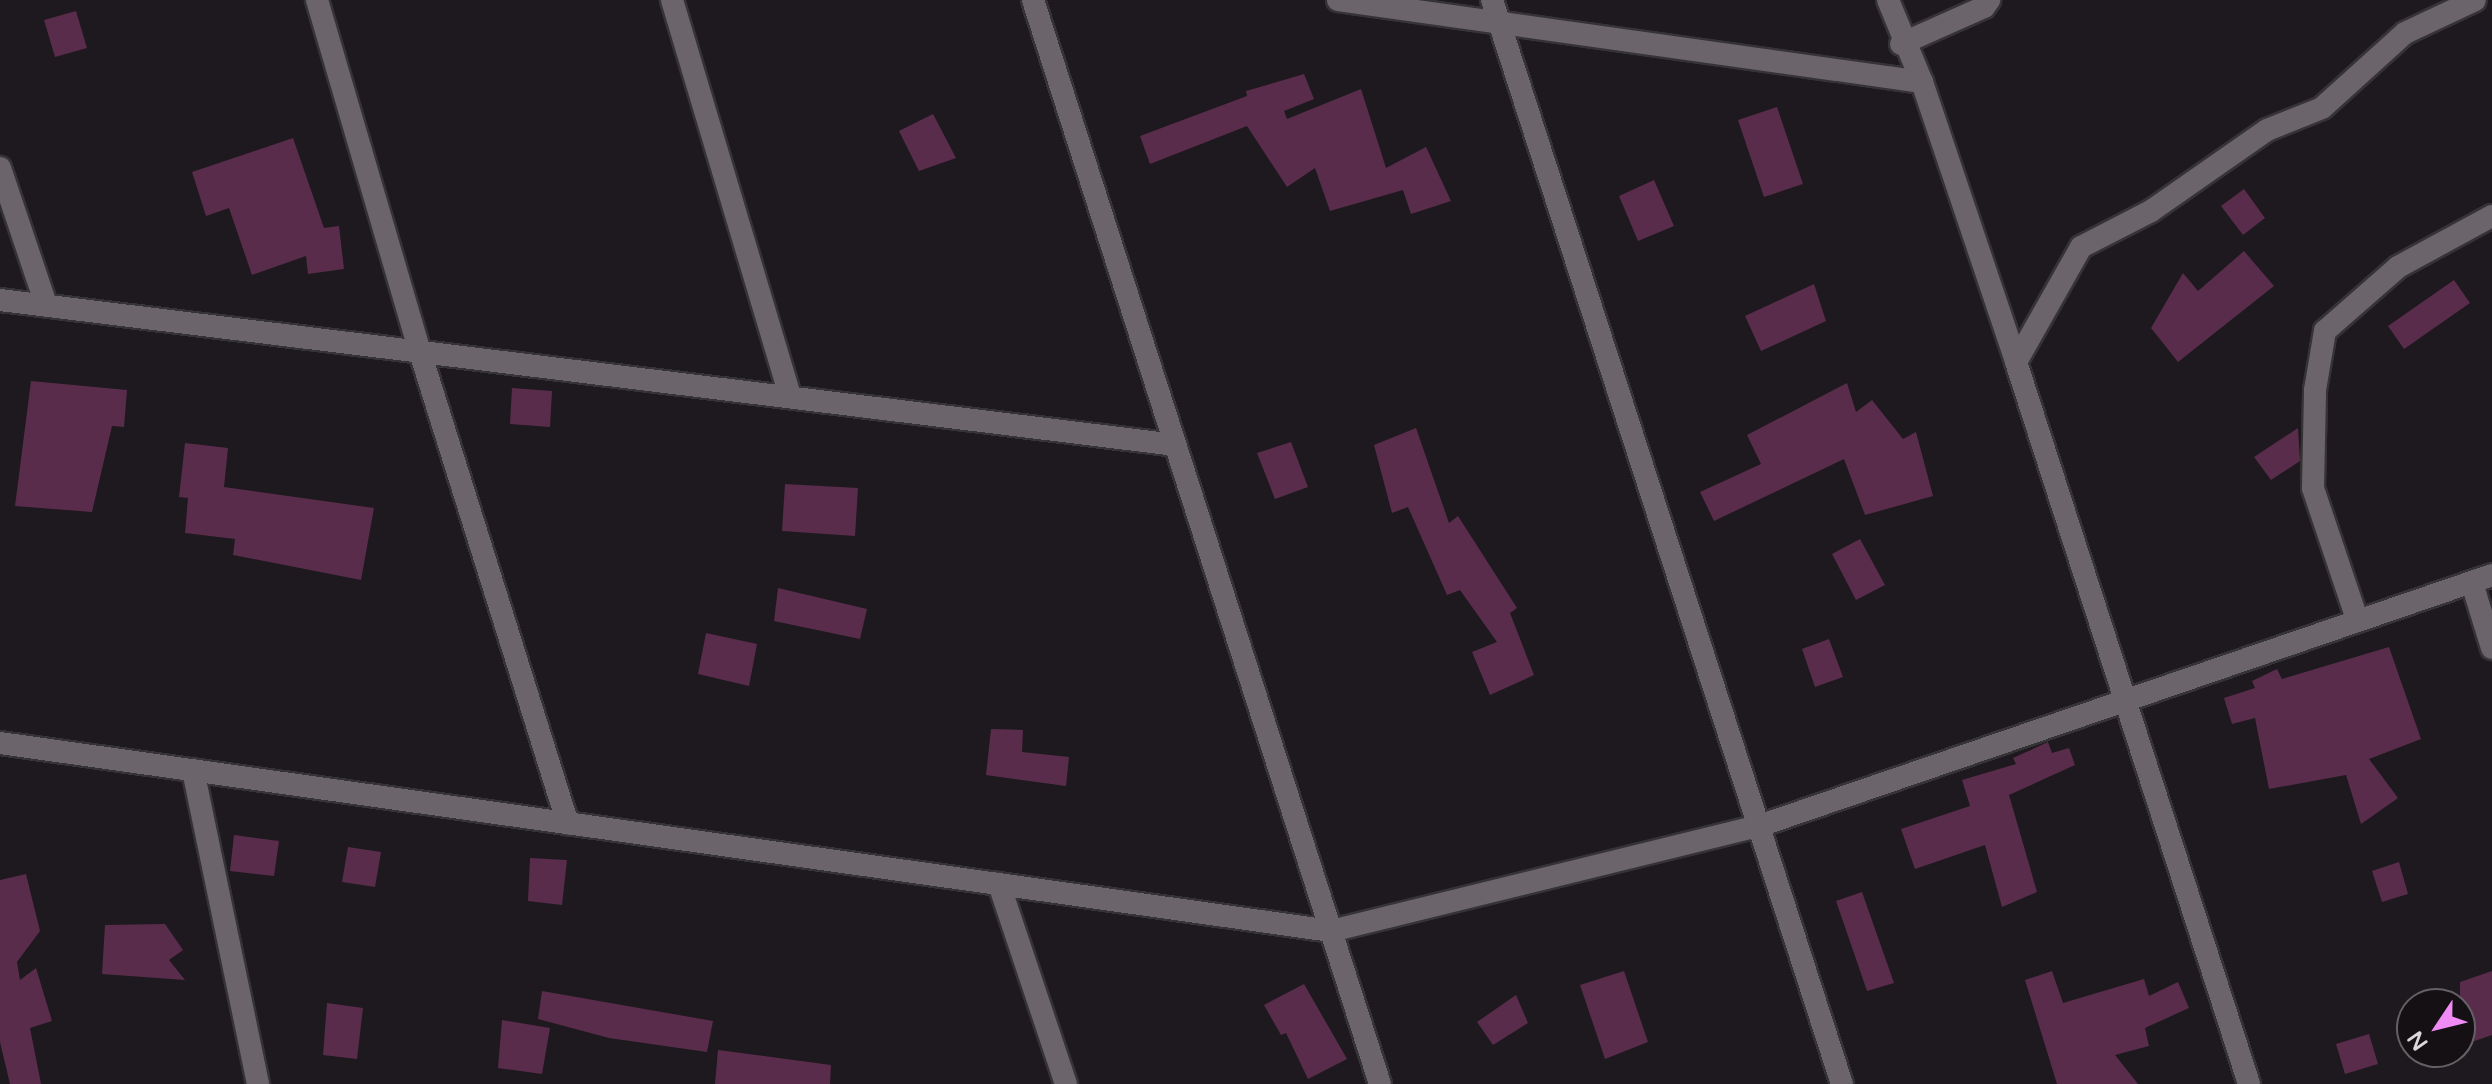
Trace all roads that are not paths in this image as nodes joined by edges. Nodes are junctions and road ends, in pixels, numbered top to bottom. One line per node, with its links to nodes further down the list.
1 (317, 0): 16 (street)
2 (672, 0): 18 (street)
3 (1033, 0): 19 (street)
4 (1338, 0): 9 (street)
5 (1492, 0): 9 (street)
6 (1888, 0): 10 (street)
7 (1989, 0): 10 (street)
8 (2475, 0): 17 (street)
9 (1500, 23): 11 (street); 27 (street)
10 (1901, 44): 11 (street)
11 (1922, 82): 17 (street)
12 (0, 168): 15 (street)
13 (2492, 216): 21 (street)
14 (0, 300): 15 (street)
15 (46, 305): 16 (street)
16 (420, 352): 18 (street); 26 (street)
17 (2016, 362): 23 (street)
18 (790, 397): 19 (street)
19 (1175, 445): 29 (street)
20 (2482, 579): 21 (street); 22 (street)
21 (2357, 619): 23 (street)
22 (2492, 648)
23 (2124, 701): 27 (street); 34 (street)
24 (0, 743): 25 (street)
25 (193, 770): 26 (street); 30 (street)
26 (568, 823): 28 (street)
27 (1759, 826): 29 (street); 33 (street)
28 (999, 884): 29 (street); 31 (street)
29 (1331, 931): 32 (street)
30 (258, 1084)
31 (1066, 1084)
32 (1380, 1084)
33 (1842, 1084)
34 (2249, 1084)

